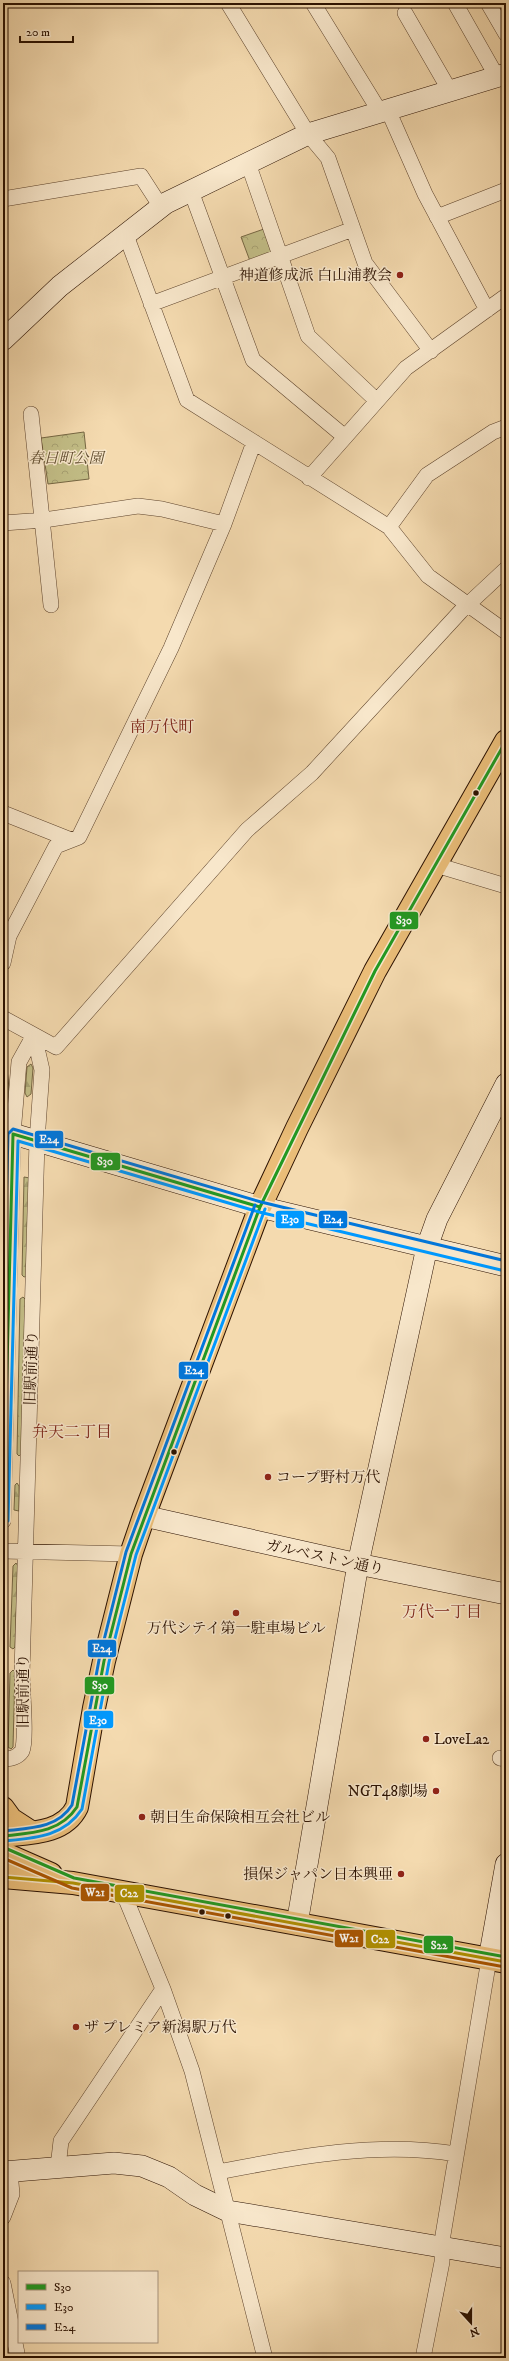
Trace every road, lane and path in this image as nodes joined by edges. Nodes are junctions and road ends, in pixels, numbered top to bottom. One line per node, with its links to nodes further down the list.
1 (228, 3): 10 (street)
2 (313, 3): 9 (street)
3 (455, 3): 7 (street)
4 (488, 3): 6 (street)
5 (405, 13): 8 (street)
6 (506, 34)
7 (501, 76): 8 (street)
8 (450, 91): 9 (street)
9 (384, 111): 10 (street); 16 (street)
10 (308, 134): 11 (street); 17 (street)
11 (248, 163): 13 (street); 19 (street)
12 (506, 190): 16 (street)
13 (191, 191): 15 (street); 20 (street)
14 (3, 199): 15 (street)
15 (161, 207): 18 (street)
16 (437, 217): 23 (street)
17 (353, 229): 19 (street); 25 (street)
18 (126, 235): 22 (street); 24 (street)
19 (280, 256): 20 (street); 26 (street)
20 (222, 278): 22 (street); 29 (street)
21 (506, 296): 23 (street)
22 (152, 304): 30 (street)
23 (487, 310): 25 (street)
24 (3, 340)
25 (431, 351): 26 (street)
26 (377, 401): 29 (street)
27 (31, 414): 32 (street)
28 (506, 427): 35 (street)
29 (345, 437): 31 (street)
30 (254, 442): 31 (street); 34 (street)
31 (309, 478): 35 (street)
32 (44, 520): 33 (street); 34 (street); 37 (street)
33 (3, 523)
34 (224, 524): 42 (street)
35 (389, 527): 38 (street)
36 (506, 568): 38 (street)
37 (51, 605)
38 (467, 605): 39 (street); 47 (street)
39 (506, 632)
40 (506, 742): 43 (main road)
41 (3, 812): 42 (street)
42 (71, 840): 45 (street)
43 (436, 865): 44 (street); 51 (main road)
44 (506, 886)
45 (3, 963)
46 (3, 1018): 47 (street)
47 (34, 1035): 49 (street); 50 (street, 旧駅前通り)
48 (506, 1084): 53 (street)
49 (8, 1132): 50 (street); 52 (street)
50 (37, 1141): 51 (street); 56 (street, 旧駅前通り)
51 (260, 1207): 53 (street); 58 (main road)
52 (7, 1243): 55 (street)
53 (427, 1247): 54 (street); 63 (street)
54 (506, 1266)
55 (4, 1472): 56 (street); 57 (street)
56 (28, 1473): 61 (street, 旧駅前通り)
57 (3, 1490): 59 (street)
58 (144, 1516): 62 (main road); 63 (street, ガルベストン通り)
59 (3, 1521)
60 (3, 1551): 61 (street)
61 (26, 1551): 62 (street); 65 (street, 旧駅前通り)
62 (131, 1554): 67 (main road)
63 (358, 1564): 64 (street, ガルベストン通り); 76 (street)
64 (506, 1594)
65 (3, 1758)
66 (3, 1808): 67 (main road)
67 (31, 1832): 68 (main road)
68 (3, 1836)
69 (3, 1853): 72 (main road)
70 (3, 1862): 72 (street)
71 (506, 1864): 77 (street)
72 (28, 1865): 74 (main road)
73 (3, 1877): 74 (main road)
74 (73, 1883): 75 (main road)
75 (123, 1892): 76 (main road); 78 (street)
76 (297, 1924): 77 (main road)
77 (498, 1961): 79 (street)
78 (163, 1989): 80 (street); 82 (street)
79 (456, 2154): 82 (street); 85 (street)
80 (58, 2167): 81 (street); 83 (street)
81 (7, 2172): 84 (street)
82 (218, 2172): 83 (street)
83 (228, 2211): 85 (street); 89 (street)
84 (3, 2217)
85 (442, 2247): 86 (street); 90 (street)
86 (506, 2258)
87 (3, 2283): 88 (street)
88 (18, 2358)
89 (265, 2358)
90 (423, 2358)

